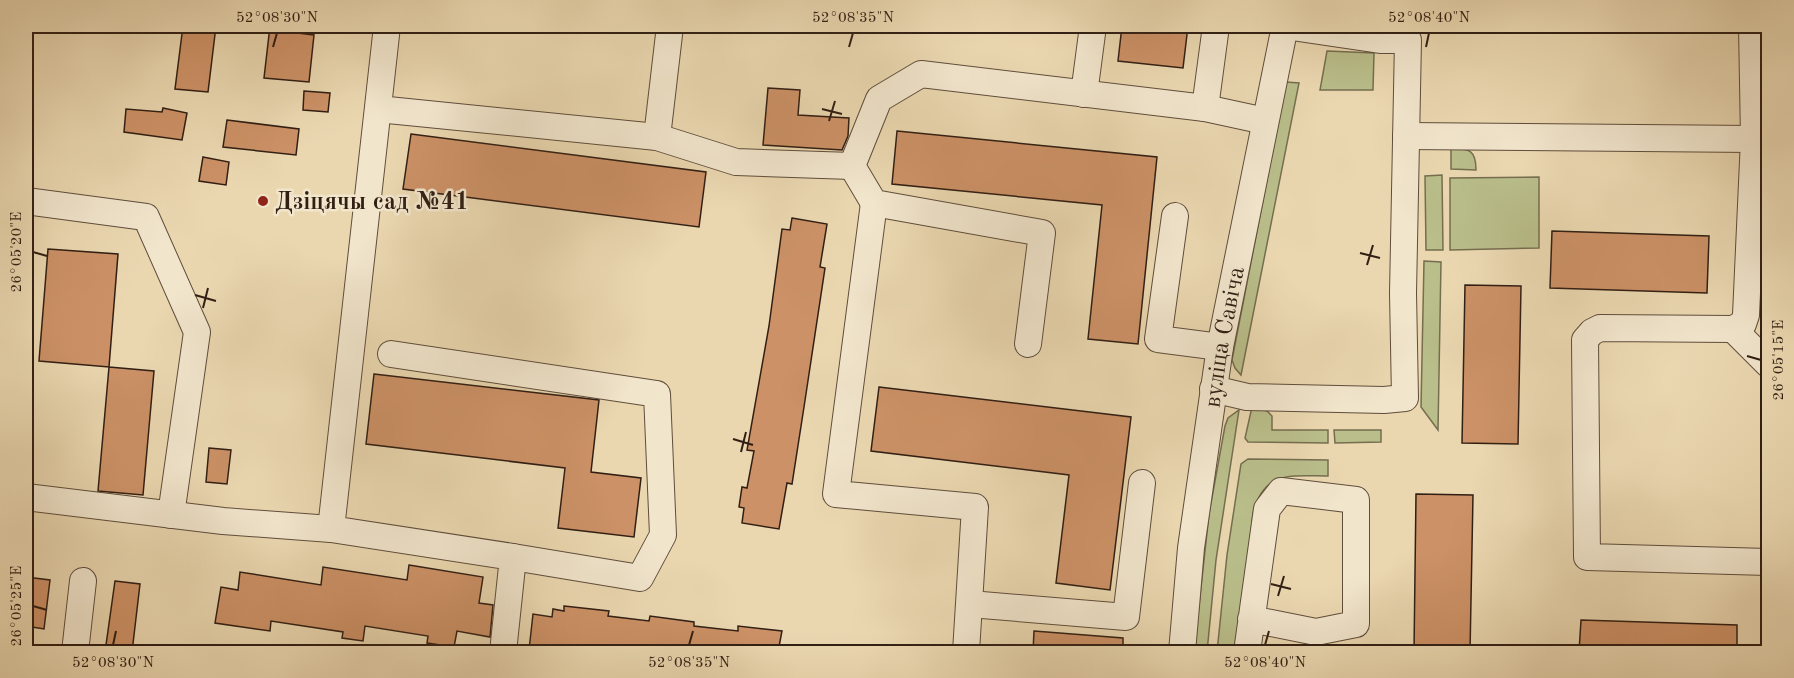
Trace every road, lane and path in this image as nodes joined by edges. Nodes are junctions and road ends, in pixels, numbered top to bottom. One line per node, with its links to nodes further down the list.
1 (387, 26): 9 (street)
2 (670, 26): 12 (street)
3 (1093, 26): 7 (street)
4 (1216, 26): 8 (street)
5 (1285, 26): 10 (street, вуліца Савіча); 11 (street)
6 (1752, 26): 13 (street)
7 (1084, 94): 8 (street); 14 (street)
8 (1205, 108): 10 (street)
9 (378, 109): 12 (street); 27 (street)
10 (1265, 121): 20 (street, вуліца Савіча)
11 (1406, 136): 13 (street); 23 (street)
12 (657, 137): 14 (street)
13 (1754, 139): 18 (street)
14 (852, 166): 16 (street)
15 (26, 201): 26 (street)
16 (874, 203): 19 (street); 31 (street)
17 (1176, 216): 20 (street)
18 (1733, 329): 22 (street); 29 (street)
19 (1028, 344)
20 (1220, 347): 23 (street, вуліца Савіча)
21 (391, 354): 28 (street)
22 (1768, 364)
23 (1213, 390): 36 (street, вуліца Савіча)
24 (1142, 483): 31 (street)
25 (26, 497): 26 (street)
26 (171, 515): 27 (street)
27 (332, 529): 28 (street)
28 (513, 557): 34 (street)
29 (1768, 562)
30 (83, 581): 33 (street)
31 (970, 604): 35 (street)
32 (1251, 619): 32 (street); 37 (street)
33 (75, 652)
34 (503, 652)
35 (966, 652)
36 (1182, 652)
37 (1247, 652)

